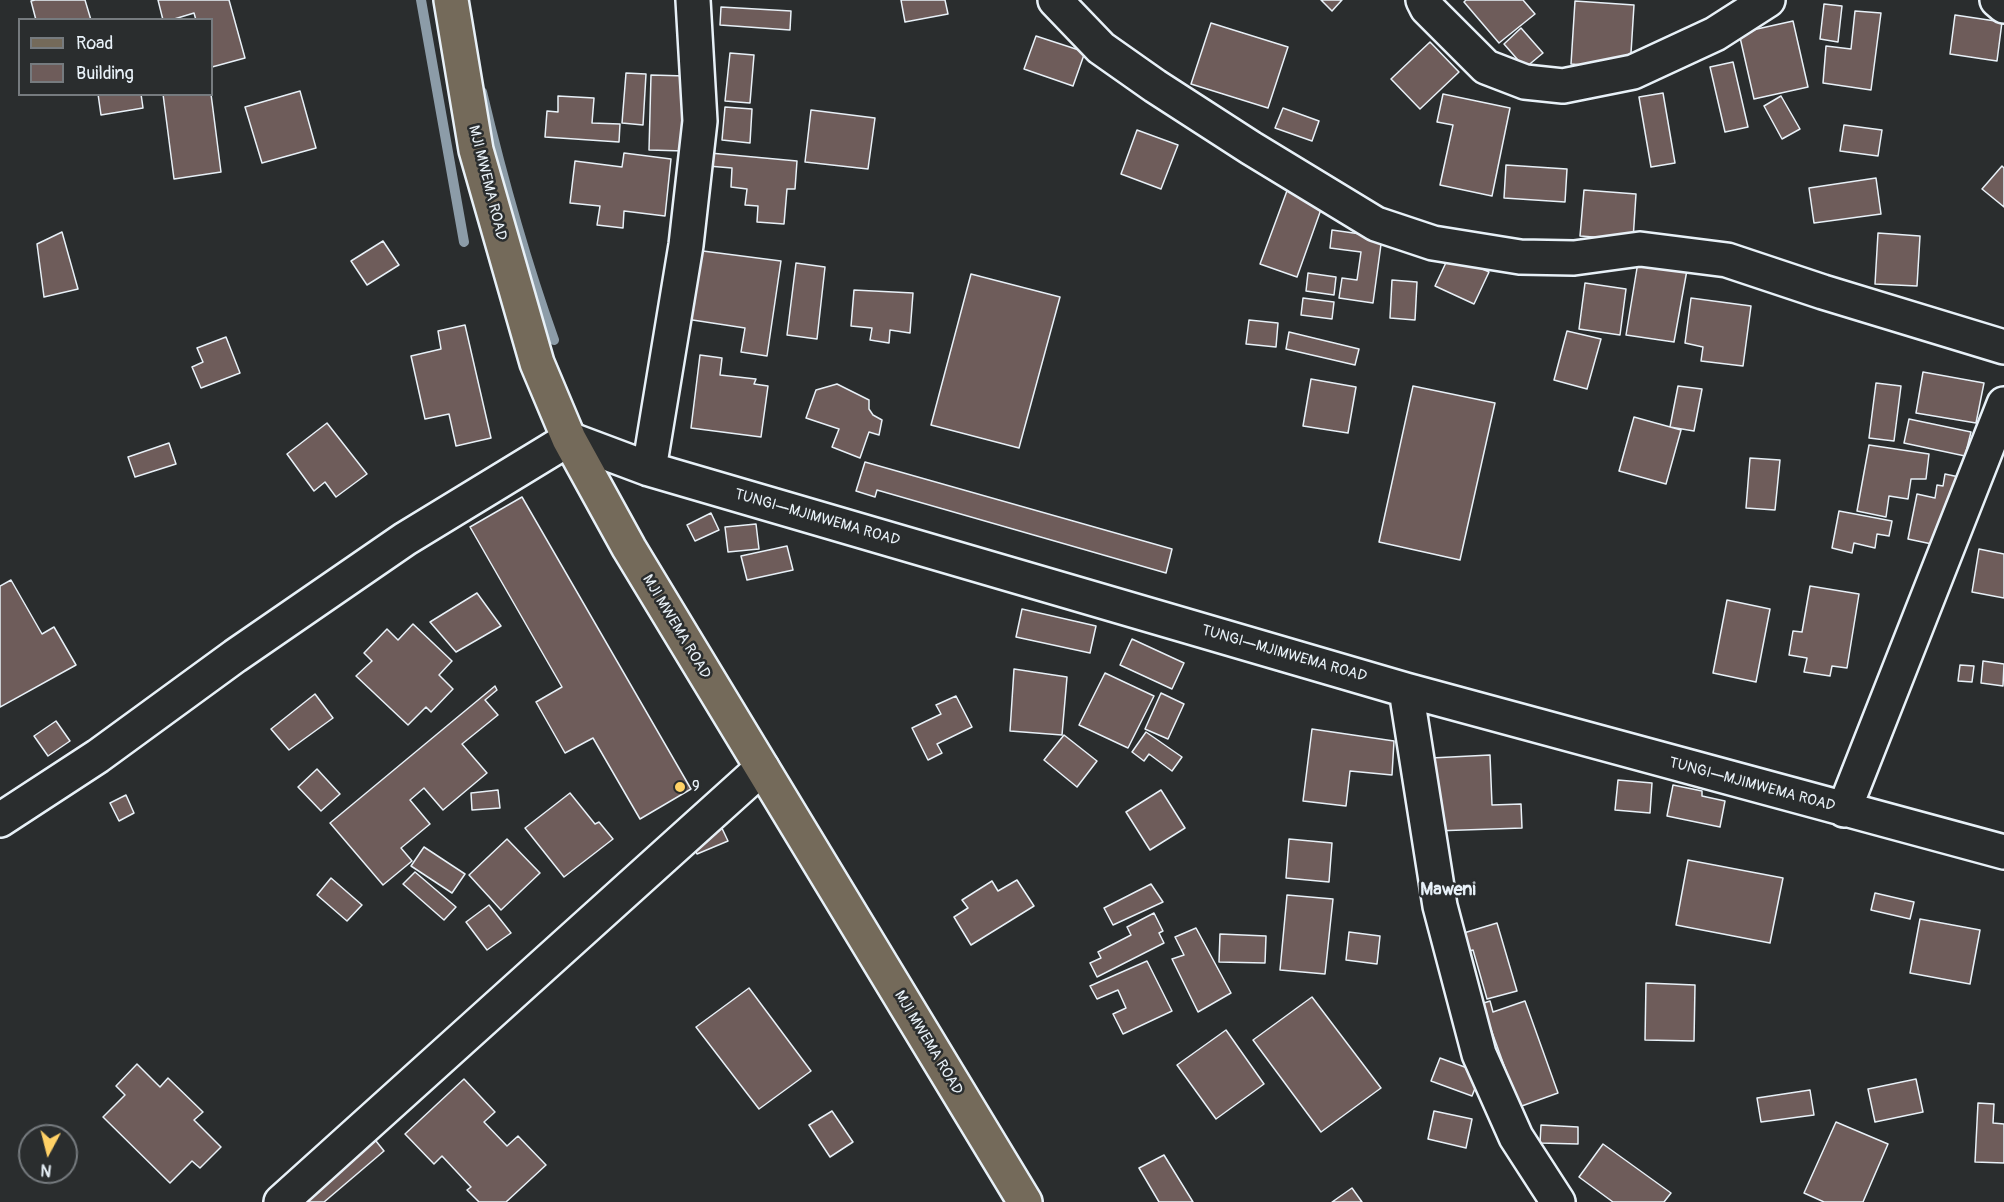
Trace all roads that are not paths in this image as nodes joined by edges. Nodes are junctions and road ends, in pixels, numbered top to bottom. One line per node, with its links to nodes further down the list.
1 (451, 0): 10 (main road, MJI MWEMA ROAD)
2 (693, 0): 11 (street)
3 (1055, 0): 8 (street)
4 (1423, 0): 5 (street)
5 (1768, 0)
6 (1997, 0): 7 (street)
7 (2004, 6)
8 (2004, 347)
9 (2004, 404): 14 (street)
10 (569, 439): 11 (street, TUNGI—MJIMWEMA ROAD); 13 (main road, MJI MWEMA ROAD); 15 (street)
11 (649, 469): 12 (street, TUNGI—MJIMWEMA ROAD)
12 (1406, 690): 14 (street, TUNGI—MJIMWEMA ROAD); 19 (street)
13 (762, 768): 17 (street); 18 (main road, MJI MWEMA ROAD)
14 (1844, 810): 16 (street, TUNGI—MJIMWEMA ROAD)
15 (0, 820)
16 (2004, 852)
17 (281, 1202)
18 (1025, 1202)
19 (1558, 1202)

